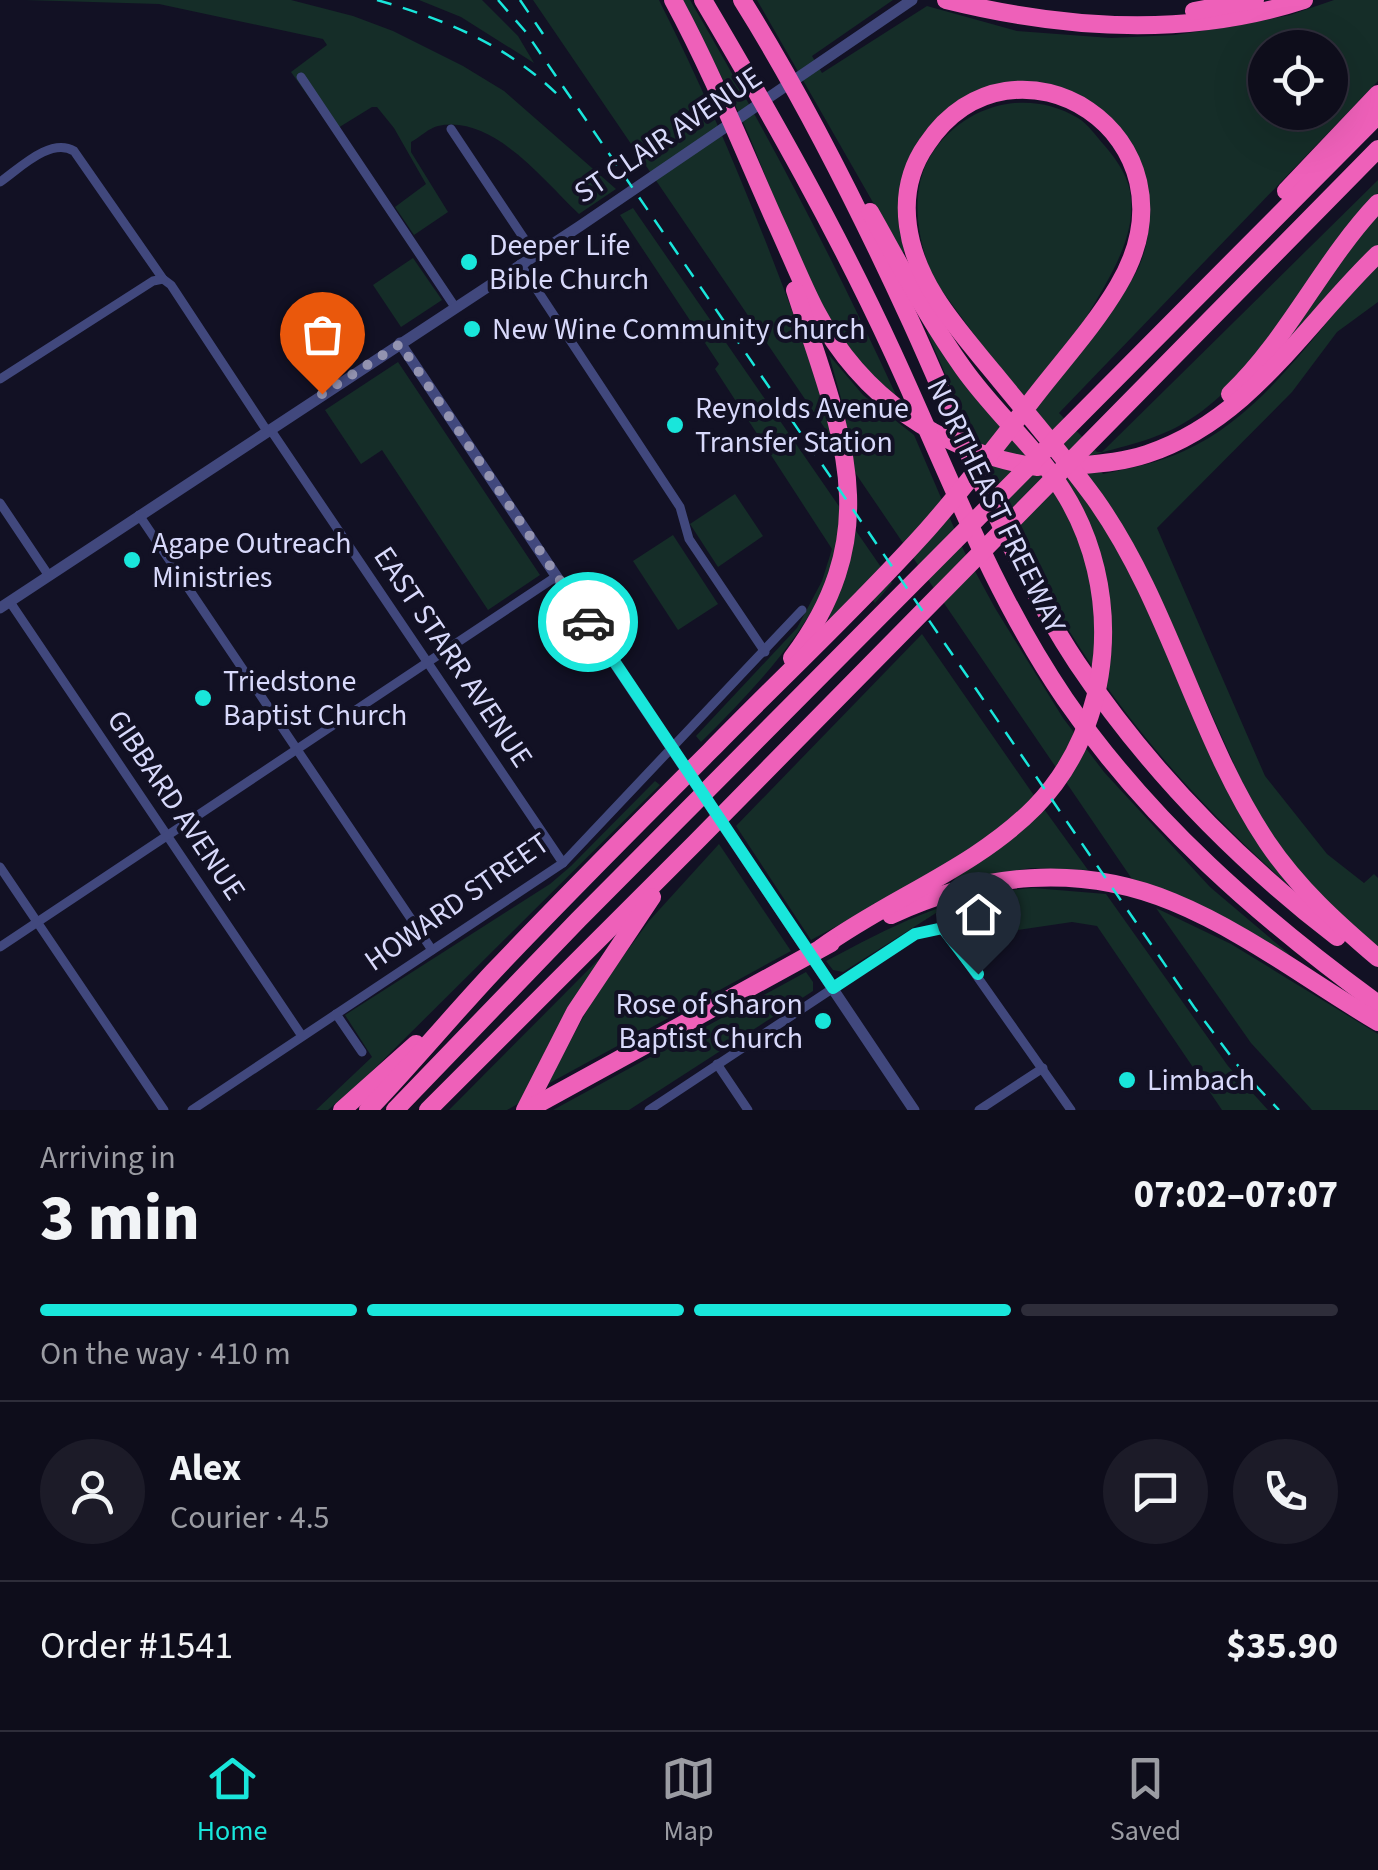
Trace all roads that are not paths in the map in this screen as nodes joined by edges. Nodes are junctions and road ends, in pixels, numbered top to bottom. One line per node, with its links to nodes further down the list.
1 (673, 0): 19 (highway)
2 (703, 0): 53 (highway, NORTHEAST FREEWAY)
3 (742, 0): 9 (highway, NORTHEAST FREEWAY)
4 (912, 0): 21 (street, ST CLAIR AVENUE)
5 (947, 0): 8 (highway)
6 (1255, 0): 8 (highway)
7 (1304, 0): 8 (highway)
8 (1105, 24)
9 (776, 53): 47 (highway); 50 (highway, NORTHEAST FREEWAY)
10 (300, 77): 25 (street)
11 (1378, 94): 20 (highway)
12 (1378, 115): 20 (highway)
13 (451, 129): 21 (street)
14 (1378, 149): 17 (highway)
15 (1378, 162): 17 (highway)
16 (0, 182): 24 (street, EAST STARR AVENUE)
17 (1340, 190): 44 (highway)
18 (1378, 203): 29 (highway)
19 (770, 208): 29 (highway); 38 (highway)
20 (1245, 246): 64 (highway)
21 (535, 254): 23 (street, ST CLAIR AVENUE)
22 (1378, 254): 29 (highway)
23 (520, 264): 25 (street, ST CLAIR AVENUE); 36 (street)
24 (163, 279): 27 (street); 28 (street, EAST STARR AVENUE)
25 (455, 307): 26 (street, ST CLAIR AVENUE)
26 (400, 344): 28 (street, ST CLAIR AVENUE); 33 (street)
27 (0, 379)
28 (268, 430): 31 (street, ST CLAIR AVENUE); 37 (street, EAST STARR AVENUE)
29 (1098, 462)
30 (0, 503): 32 (street)
31 (139, 516): 32 (street, ST CLAIR AVENUE); 39 (street)
32 (49, 576): 34 (street, ST CLAIR AVENUE)
33 (557, 576): 37 (street); 40 (street)
34 (5, 605): 41 (street, GIBBARD AVENUE)
35 (802, 610): 36 (street, HOWARD STREET)
36 (765, 652): 40 (street, HOWARD STREET)
37 (428, 662): 39 (street); 42 (street, EAST STARR AVENUE)
38 (754, 707): 49 (highway); 51 (highway)
39 (296, 749): 41 (street); 48 (street)
40 (672, 749): 42 (street, HOWARD STREET); 52 (street)
41 (167, 835): 45 (street); 56 (street, GIBBARD AVENUE)
42 (562, 863): 48 (street, HOWARD STREET)
43 (0, 867): 45 (street)
44 (668, 871): 65 (highway); 66 (highway)
45 (37, 922): 46 (street); 60 (street)
46 (0, 947)
47 (821, 948): 55 (highway); 66 (highway)
48 (432, 950): 54 (street, HOWARD STREET)
49 (1378, 958)
50 (1378, 966)
51 (486, 980): 62 (highway); 63 (highway)
52 (833, 988): 58 (street); 59 (street); 69 (street)
53 (1378, 1004)
54 (336, 1014): 56 (street, HOWARD STREET); 57 (street)
55 (1378, 1022)
56 (302, 1036): 61 (street, HOWARD STREET)
57 (362, 1052)
58 (717, 1064): 67 (street); 68 (street)
59 (1043, 1068): 70 (street); 71 (street)
60 (164, 1110)
61 (192, 1110)
62 (342, 1110)
63 (368, 1110)
64 (395, 1110)
65 (428, 1110)
66 (526, 1110)
67 (649, 1110)
68 (748, 1110)
69 (914, 1110)
70 (979, 1110)
71 (1072, 1110)

